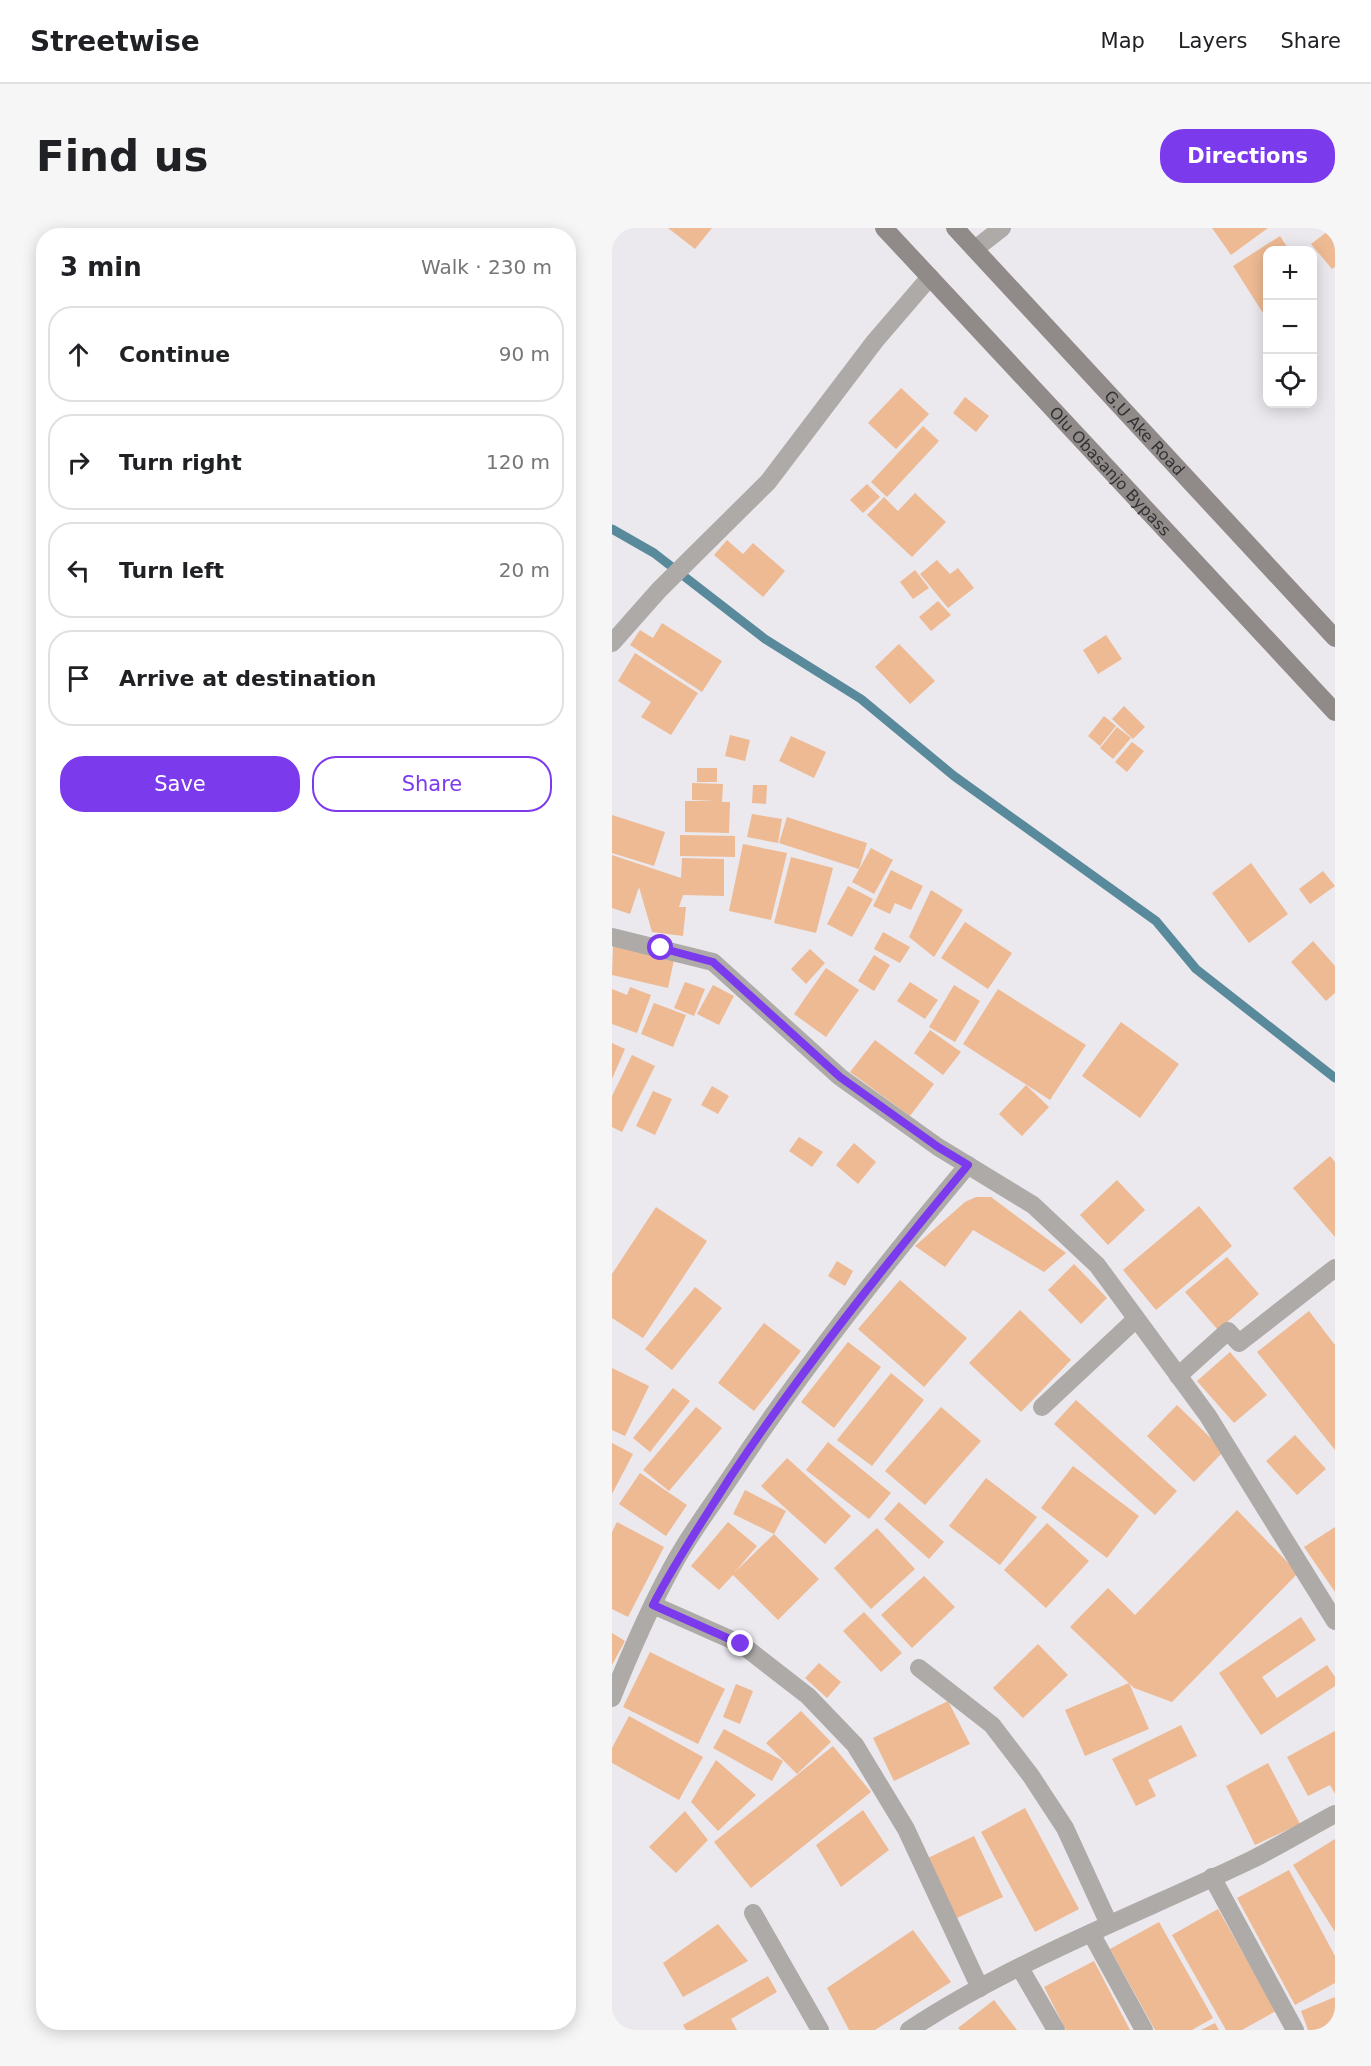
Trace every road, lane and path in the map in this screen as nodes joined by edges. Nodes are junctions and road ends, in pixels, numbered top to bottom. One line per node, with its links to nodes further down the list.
1 (884, 228): 5 (main road, Olu Obasanjo Bypass)
2 (955, 228): 4 (main road, G.U Ake Road)
3 (1002, 228): 4 (street)
4 (975, 249): 6 (main road, G.U Ake Road)
5 (930, 277): 7 (street); 8 (main road, Olu Obasanjo Bypass)
6 (1335, 638)
7 (612, 643)
8 (1335, 712)
9 (612, 937): 10 (street)
10 (968, 1165): 12 (street); 15 (street)
11 (1335, 1268): 13 (street)
12 (1136, 1319): 13 (street); 14 (street)
13 (1178, 1376): 16 (street)
14 (1042, 1407)
15 (653, 1605): 18 (street); 25 (street)
16 (1335, 1621)
17 (920, 1668): 22 (street)
18 (612, 1698)
19 (1335, 1814): 20 (street)
20 (1212, 1877): 22 (street); 31 (street)
21 (753, 1913): 27 (street)
22 (1109, 1924): 23 (street)
23 (1091, 1934): 24 (street); 30 (street)
24 (1020, 1968): 25 (street); 29 (street)
25 (980, 1988): 26 (street)
26 (932, 2024): 28 (street)
27 (820, 2030)
28 (909, 2030)
29 (1056, 2030)
30 (1144, 2030)
31 (1295, 2030)

